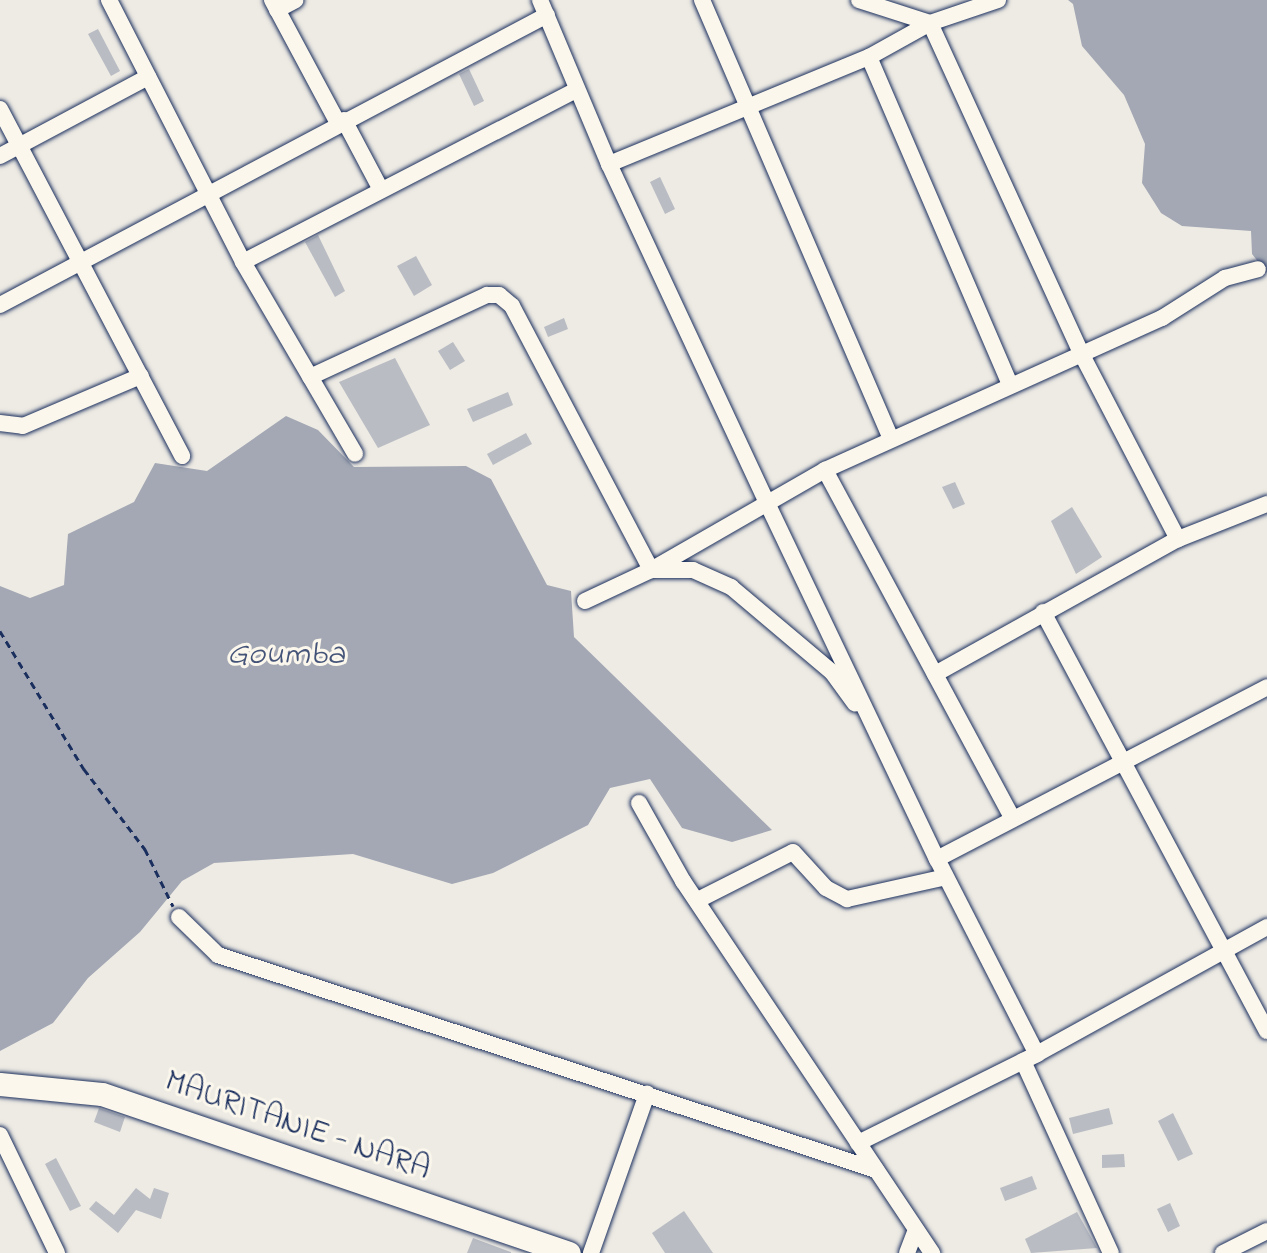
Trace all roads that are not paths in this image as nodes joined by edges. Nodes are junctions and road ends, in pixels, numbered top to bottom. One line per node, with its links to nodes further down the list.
1 (109, 0): 10 (street)
2 (296, 0): 6 (street)
3 (702, 0): 12 (street)
4 (859, 0): 8 (street)
5 (998, 0): 8 (street)
6 (275, 5): 14 (street)
7 (544, 8): 11 (street); 14 (street)
8 (930, 23): 9 (street); 24 (street)
9 (869, 57): 12 (street); 27 (street)
10 (148, 77): 15 (street); 19 (street)
11 (576, 90): 17 (street); 18 (street)
12 (747, 103): 17 (street); 29 (street)
13 (0, 109): 15 (street)
14 (341, 122): 18 (street); 19 (street)
15 (19, 145): 16 (street); 20 (street)
16 (0, 156)
17 (609, 164): 33 (street)
18 (381, 190): 21 (street)
19 (208, 194): 20 (street); 21 (street)
20 (80, 261): 23 (street); 25 (street)
21 (243, 262): 26 (street)
22 (1258, 269): 24 (street)
23 (0, 305)
24 (1081, 353): 27 (street); 35 (street)
25 (141, 376): 28 (street); 31 (street)
26 (310, 377): 30 (street); 36 (street)
27 (1010, 384): 29 (street)
28 (0, 423)
29 (891, 439): 32 (street)
30 (355, 454)
31 (183, 456)
32 (825, 470): 33 (street); 39 (street)
33 (767, 503): 36 (street); 41 (street)
34 (1267, 505): 35 (street)
35 (1178, 540): 38 (street)
36 (651, 570): 37 (street); 41 (street)
37 (585, 601)
38 (1043, 612): 39 (street); 42 (street)
39 (935, 674): 44 (street)
40 (1267, 687): 42 (street)
41 (880, 740): 45 (street)
42 (1123, 763): 44 (street); 50 (street)
43 (639, 803): 47 (street)
44 (1012, 818): 45 (street)
45 (937, 859): 46 (street)
46 (946, 877): 47 (street); 52 (street)
47 (698, 900): 56 (street)
48 (179, 917): 54 (street)
49 (1267, 928): 50 (street)
50 (1223, 951): 51 (street); 52 (street)
51 (1267, 1031)
52 (1030, 1057): 56 (street); 65 (street)
53 (0, 1084): 61 (main road, MAURITANIE - NARA)
54 (647, 1094): 57 (street); 62 (street)
55 (0, 1135): 60 (street)
56 (858, 1143): 57 (street)
57 (876, 1170): 58 (street)
58 (916, 1230): 63 (street); 64 (street)
59 (1267, 1231): 66 (street)
60 (51, 1251)
61 (569, 1253)
62 (591, 1253)
63 (907, 1253)
64 (932, 1253)
65 (1111, 1253)
66 (1223, 1253)

